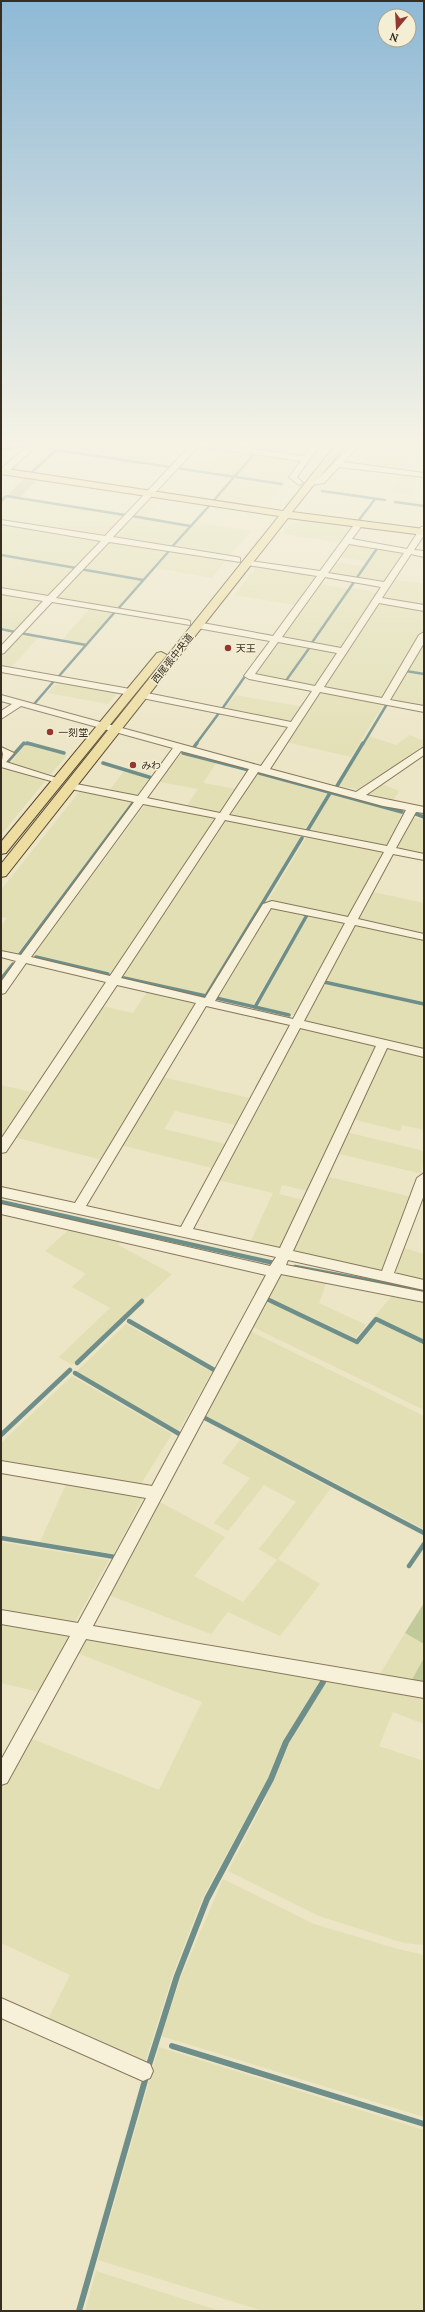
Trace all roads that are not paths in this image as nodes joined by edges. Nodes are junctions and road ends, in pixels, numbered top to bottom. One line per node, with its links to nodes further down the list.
1 (96, 550): 12 (street)
2 (173, 550): 8 (street)
3 (251, 550): 8 (main road, 西尾張中央道)
4 (341, 550): 9 (street)
5 (402, 550): 6 (street)
6 (409, 551): 7 (street); 10 (street)
7 (424, 554)
8 (242, 561): 9 (street); 15 (main road, 西尾張中央道)
9 (323, 575): 10 (street); 17 (street)
10 (387, 585): 13 (street)
11 (1, 591): 12 (street)
12 (49, 600): 15 (street); 18 (street)
13 (377, 600): 14 (street); 19 (street)
14 (424, 608)
15 (192, 624): 17 (street); 22 (main road, 西尾張中央道); 23 (main road, 西尾張中央道)
16 (424, 635): 25 (street)
17 (276, 639): 19 (street); 21 (street)
18 (1, 651)
19 (343, 651): 21 (street)
20 (1, 669): 22 (street)
21 (318, 690): 25 (street); 29 (street)
22 (130, 692): 30 (main road, 西尾張中央道)
23 (142, 695): 29 (street); 31 (main road, 西尾張中央道)
24 (1, 698): 26 (street)
25 (384, 702): 27 (street)
26 (19, 703): 28 (street); 30 (street)
27 (424, 709)
28 (1, 716)
29 (294, 725): 36 (street)
30 (102, 727): 31 (street); 37 (main road, 西尾張中央道)
31 (116, 729): 32 (street); 38 (main road, 西尾張中央道)
32 (179, 747): 36 (street); 40 (street)
33 (1, 750): 35 (street)
34 (424, 750): 39 (street)
35 (1, 763): 37 (street)
36 (260, 769): 39 (street); 43 (street)
37 (58, 780): 44 (main road, 西尾張中央道)
38 (71, 786): 40 (street); 47 (main road, 西尾張中央道)
39 (358, 796): 41 (street)
40 (141, 800): 43 (street); 51 (street)
41 (412, 809): 42 (street); 45 (street)
42 (424, 810)
43 (223, 816): 45 (street); 52 (street)
44 (3, 844)
45 (390, 850): 46 (street); 48 (street)
46 (424, 857)
47 (1, 873)
48 (352, 921): 49 (street); 54 (street); 55 (street)
49 (424, 937)
50 (1, 954): 51 (street)
51 (24, 960): 52 (street); 53 (street)
52 (113, 981): 54 (street); 58 (street)
53 (1, 990)
54 (206, 1002): 55 (street); 62 (street)
55 (296, 1023): 56 (street); 63 (street)
56 (383, 1043): 57 (street); 64 (street)
57 (424, 1053)
58 (1, 1149)
59 (424, 1178): 66 (street)
60 (1, 1192): 62 (street)
61 (1, 1209): 65 (street)
62 (78, 1209): 63 (street)
63 (184, 1233): 64 (street)
64 (284, 1255): 65 (street); 66 (street)
65 (276, 1270): 68 (street); 70 (street)
66 (386, 1277): 67 (street)
67 (424, 1285)
68 (424, 1297)
69 (1, 1467): 70 (street)
70 (156, 1493): 72 (street)
71 (1, 1617): 72 (street)
72 (82, 1631): 73 (street); 74 (street)
73 (424, 1690)
74 (1, 1777)
75 (1, 2008): 76 (street)
76 (143, 2072)

